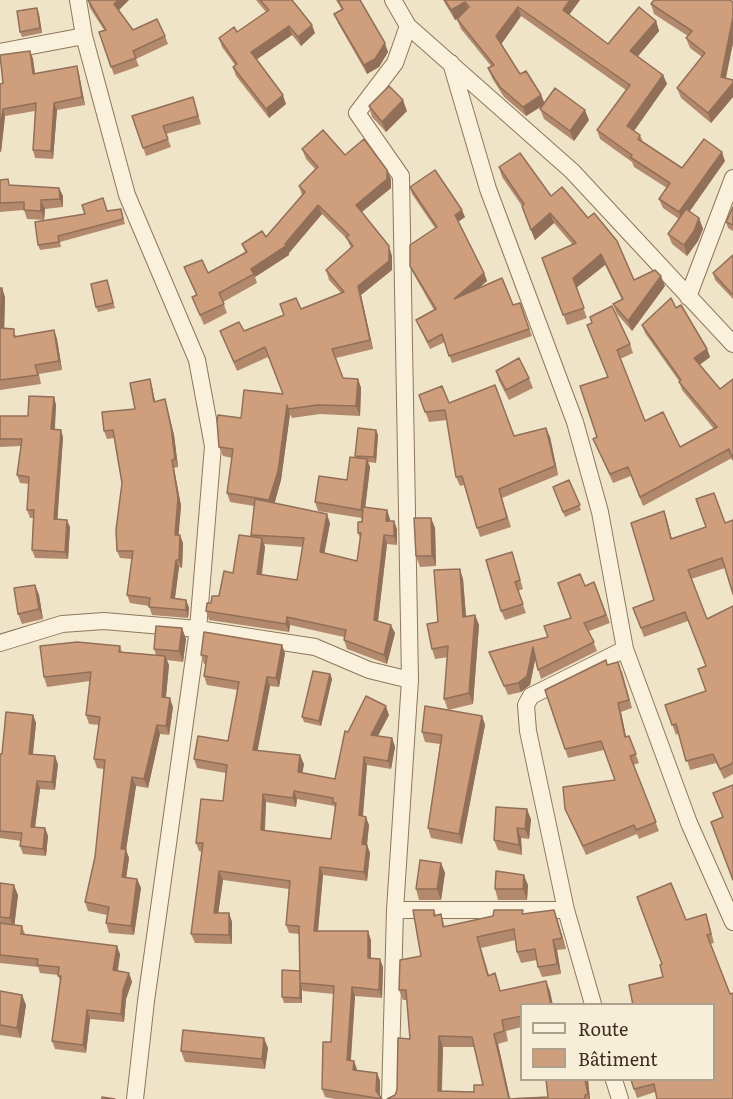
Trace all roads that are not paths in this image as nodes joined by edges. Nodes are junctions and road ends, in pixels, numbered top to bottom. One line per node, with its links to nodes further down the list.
1 (78, 0): 4 (street)
2 (393, 0): 3 (street)
3 (408, 26): 6 (street); 13 (street)
4 (84, 36): 5 (street); 10 (street)
5 (0, 52)
6 (451, 63): 8 (street); 12 (street)
7 (733, 178): 8 (street)
8 (688, 297): 9 (street)
9 (733, 344)
10 (198, 629): 11 (street); 13 (street); 19 (street)
11 (0, 643)
12 (625, 649): 15 (street); 16 (street)
13 (410, 680): 14 (street)
14 (395, 910): 15 (street); 20 (street)
15 (566, 910): 17 (street)
16 (733, 922)
17 (592, 1003)
18 (614, 1081): 21 (street)
19 (135, 1099)
20 (390, 1099)
21 (620, 1099)

